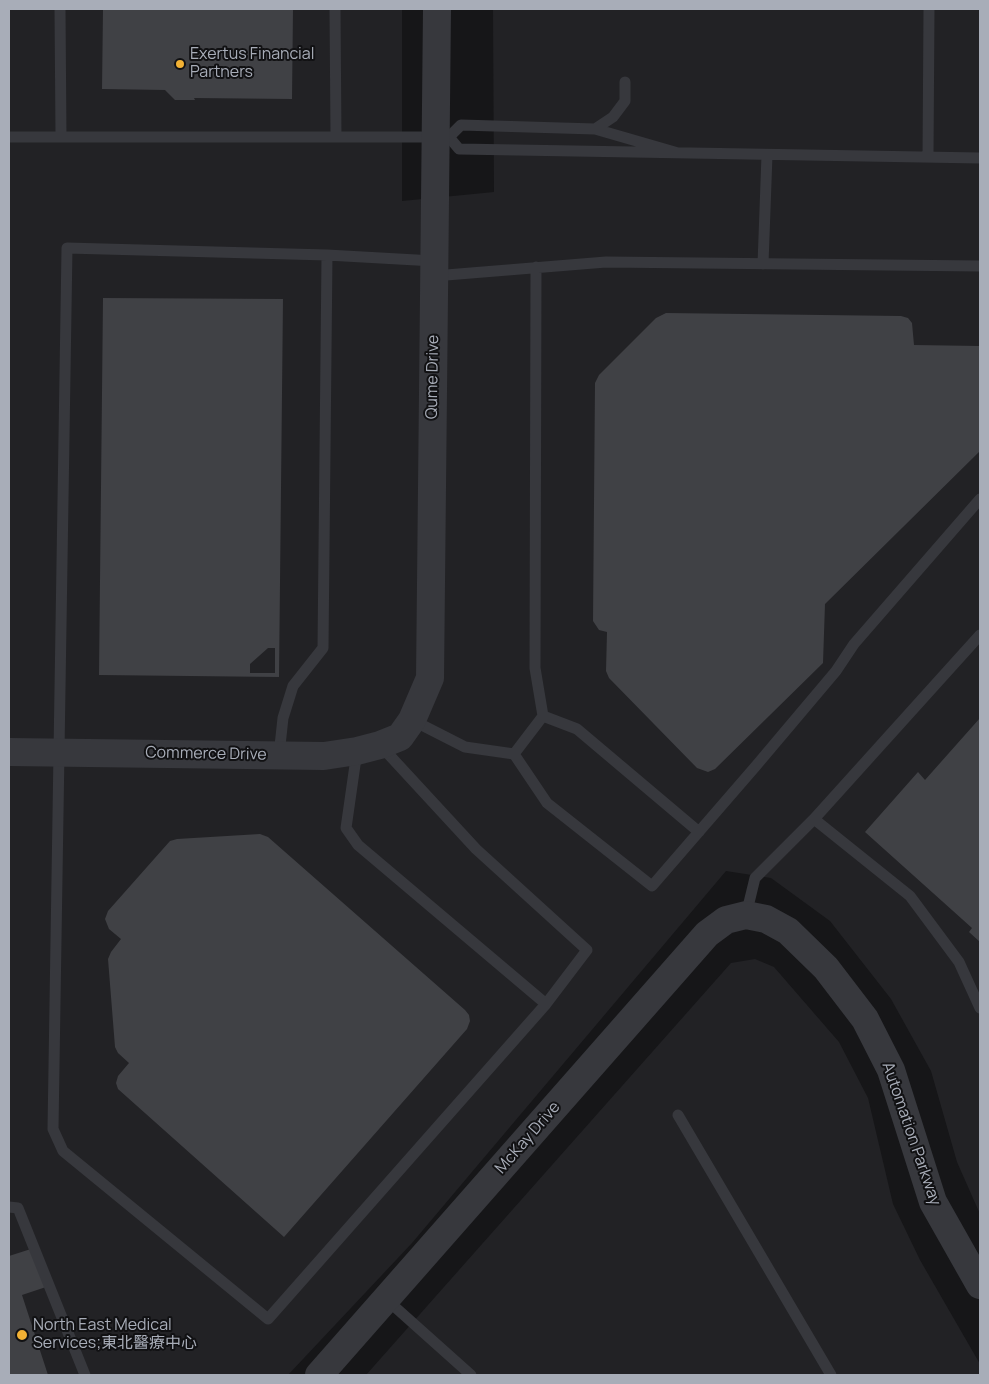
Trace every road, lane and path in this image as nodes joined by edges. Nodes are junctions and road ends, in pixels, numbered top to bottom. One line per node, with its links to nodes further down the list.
1 (60, 9): 9 (lane)
2 (335, 9): 10 (lane)
3 (436, 9): 7 (street, Qume Drive)
4 (928, 9): 13 (lane)
5 (625, 82): 6 (lane)
6 (595, 129): 7 (lane); 11 (lane)
7 (442, 136): 10 (lane); 11 (lane); 19 (street, Qume Drive)
8 (9, 137): 9 (lane)
9 (61, 137): 10 (lane)
10 (336, 137)
11 (678, 153): 12 (lane)
12 (767, 155): 13 (lane); 16 (lane)
13 (928, 157): 14 (lane)
14 (980, 158)
15 (327, 256): 19 (lane); 25 (lane); 27 (lane)
16 (763, 264): 17 (lane); 18 (lane)
17 (980, 266)
18 (536, 267): 19 (lane); 22 (lane)
19 (434, 268): 23 (street, Qume Drive)
20 (980, 499): 29 (lane)
21 (980, 635): 28 (lane)
22 (543, 716): 26 (lane); 29 (lane)
23 (387, 738): 26 (lane); 27 (street, Commerce Drive); 31 (lane); 31 (lane)
24 (9, 752): 25 (street, Commerce Drive)
25 (58, 752): 27 (street, Commerce Drive); 31 (lane)
26 (514, 754): 29 (lane)
27 (279, 756)
28 (814, 818): 30 (lane); 32 (lane)
29 (699, 832)
30 (746, 915): 35 (street, Automation Parkway); 36 (street, McKay Drive)
31 (546, 1004)
32 (980, 1008)
33 (678, 1115): 40 (lane)
34 (9, 1207): 37 (lane)
35 (980, 1285)
36 (386, 1299): 38 (street, McKay Drive); 39 (lane)
37 (86, 1375)
38 (319, 1375)
39 (471, 1375)
40 (831, 1375)

